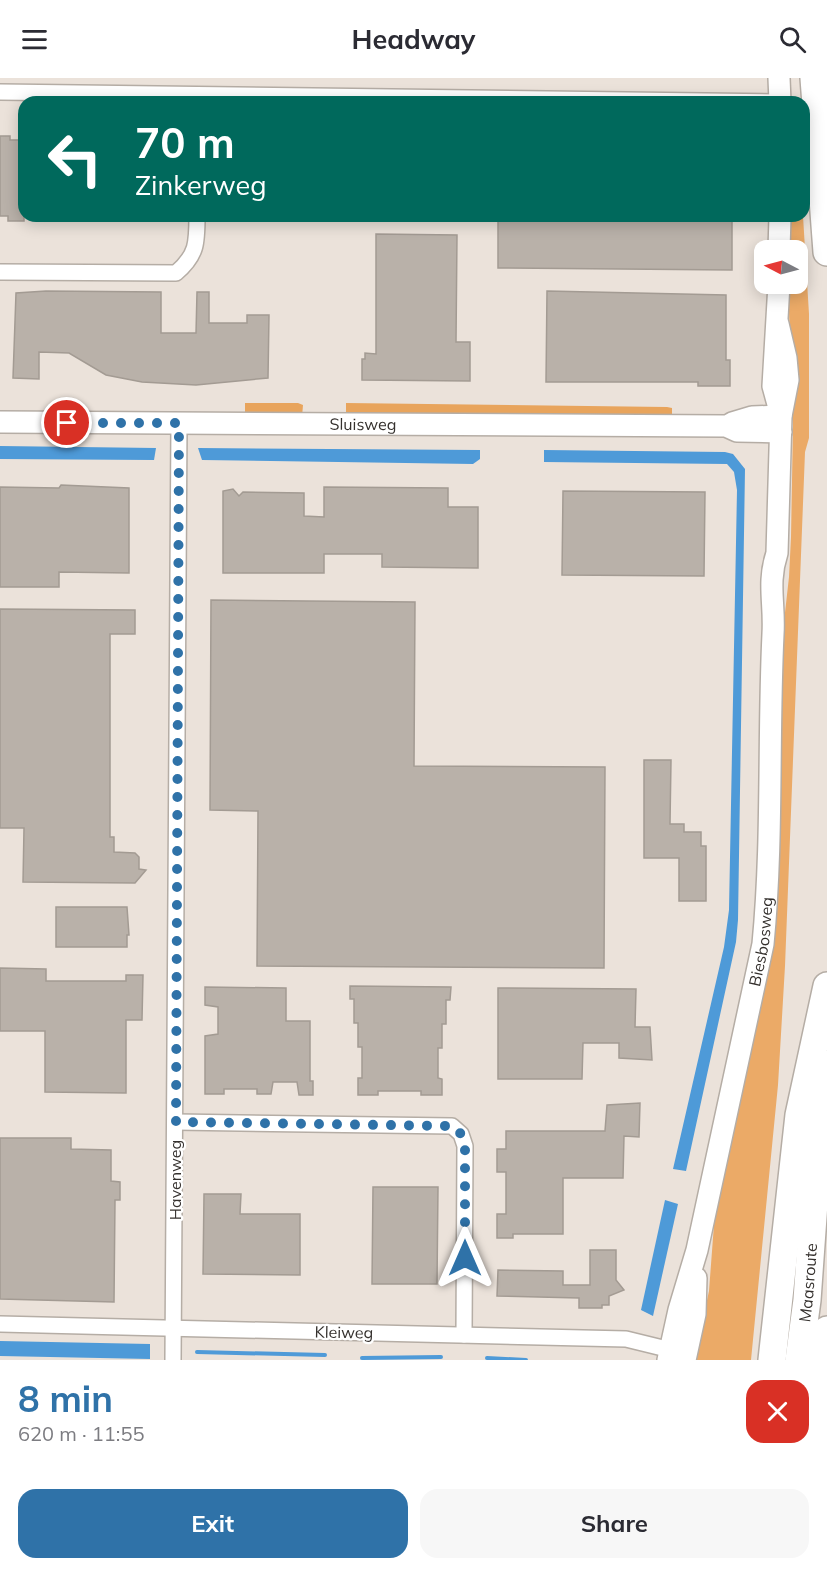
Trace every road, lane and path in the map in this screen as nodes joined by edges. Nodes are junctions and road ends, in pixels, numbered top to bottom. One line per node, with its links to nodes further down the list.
1 (779, 78): 5 (main road)
2 (814, 78): 9 (highway)
3 (0, 92): 4 (street)
4 (114, 96)
5 (780, 96)
6 (197, 222): 10 (street)
7 (780, 222): 8 (main road)
8 (779, 240)
9 (827, 252)
10 (0, 272)
11 (779, 294): 14 (main road, Biesbosweg)
12 (0, 422): 13 (main road, Sluisweg)
13 (179, 423): 14 (main road, Sluisweg); 16 (street, Havenweg)
14 (781, 424): 21 (main road, Biesbosweg)
15 (827, 987): 23 (highway); 24 (highway, Maasroute)
16 (176, 1122): 18 (street, Havenweg); 20 (street)
17 (0, 1324): 18 (street, Kleiweg)
18 (174, 1328): 20 (street, Kleiweg); 22 (street, Havenweg)
19 (827, 1330): 25 (highway, Maasroute)
20 (464, 1335): 21 (street, Kleiweg)
21 (678, 1356)
22 (174, 1360)
23 (772, 1360)
24 (799, 1360)
25 (823, 1360)

